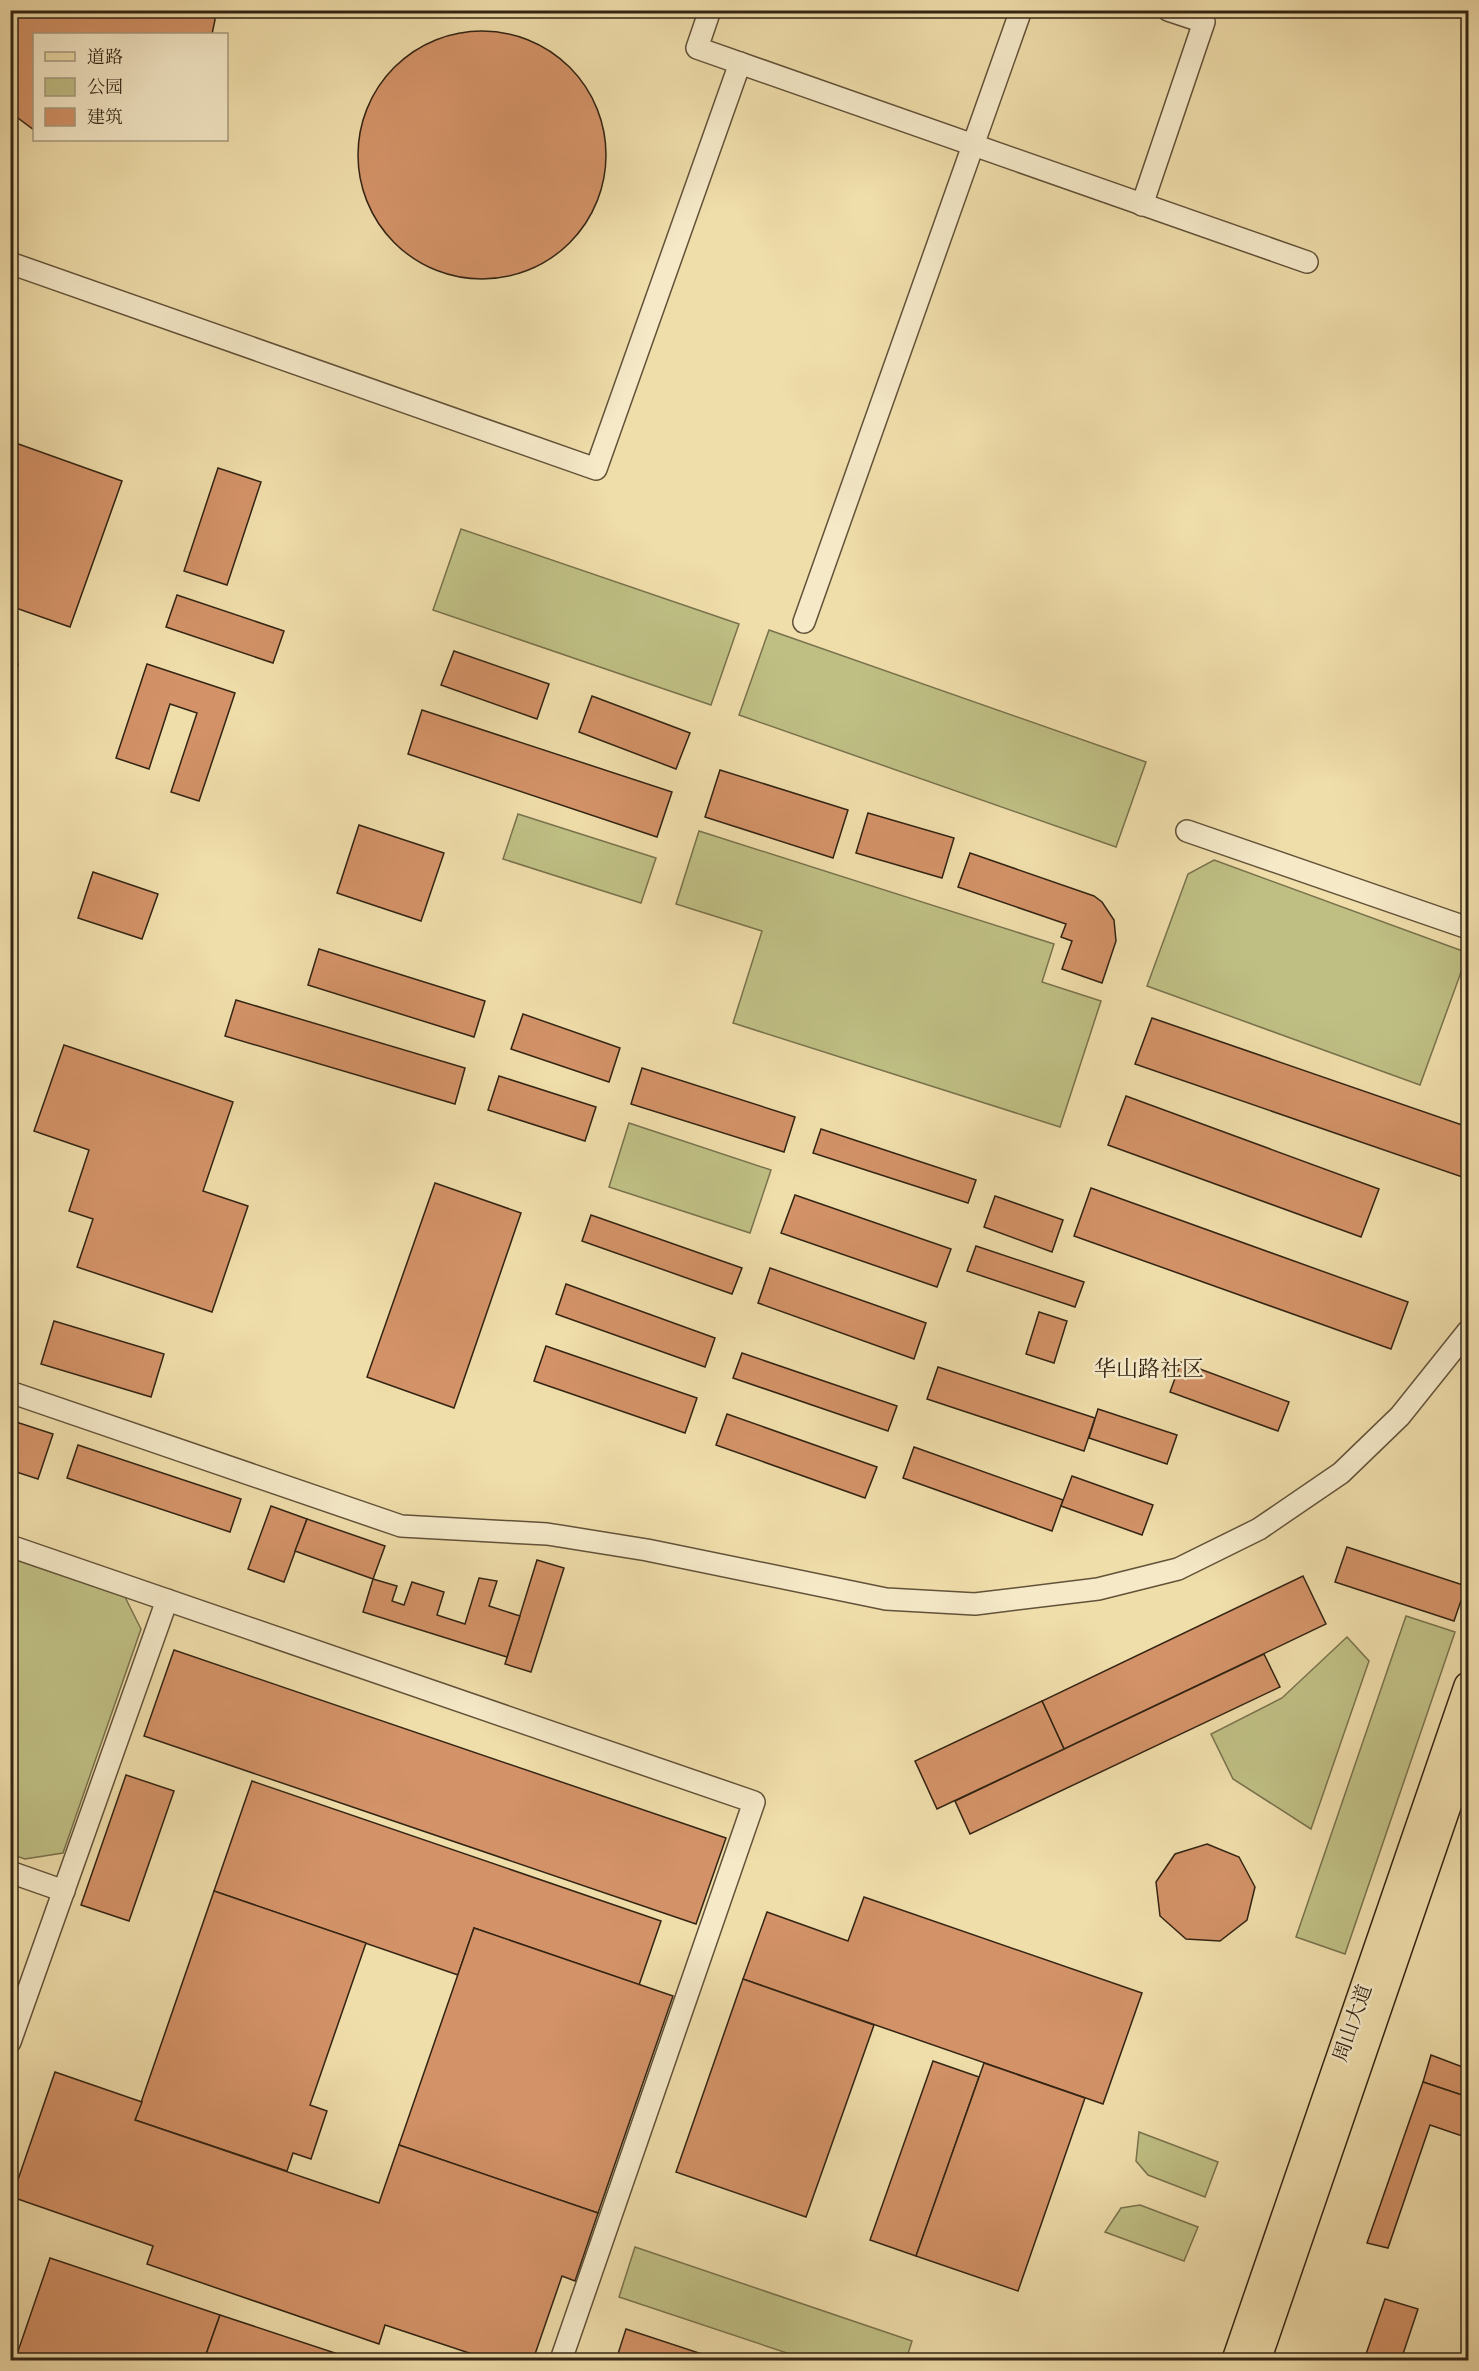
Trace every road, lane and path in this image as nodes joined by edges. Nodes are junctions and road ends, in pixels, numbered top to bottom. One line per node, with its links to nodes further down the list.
1 (710, 10): 4 (street)
2 (1021, 10): 5 (street)
3 (1168, 10): 6 (street)
4 (740, 63): 5 (street); 8 (street)
5 (973, 145): 6 (street); 9 (street)
6 (1142, 205): 7 (street)
7 (1307, 262)
8 (10, 263)
9 (804, 622)
10 (1187, 831): 11 (street)
11 (1468, 928)
12 (1468, 1331): 13 (street)
13 (10, 1392)
14 (10, 1546): 15 (street)
15 (167, 1600): 19 (street); 21 (street)
16 (1468, 1686): 22 (main road, 周山大道)
17 (1468, 1745): 23 (main road, 周山大道)
18 (10, 1872): 19 (street)
19 (64, 1891): 20 (street)
20 (10, 2042)
21 (561, 2361)
22 (1236, 2361)
23 (1257, 2361)

